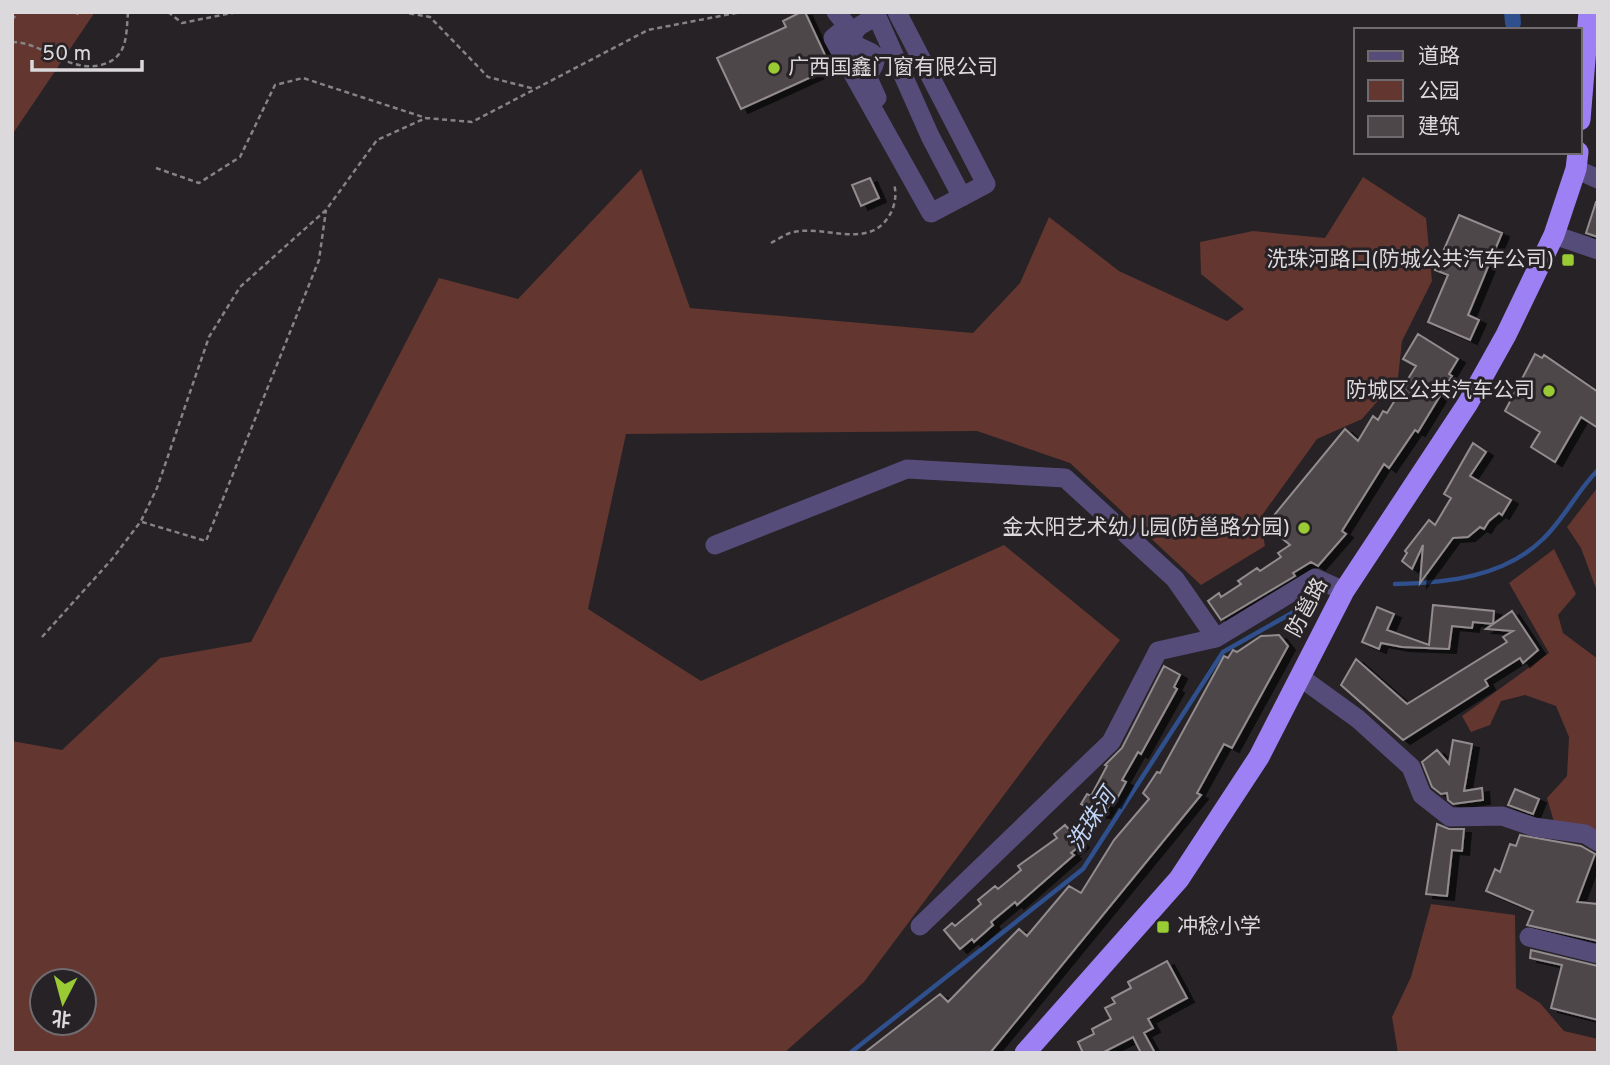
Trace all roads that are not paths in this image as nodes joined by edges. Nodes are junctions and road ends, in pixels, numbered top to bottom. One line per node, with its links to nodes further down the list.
1 (836, 12): 9 (street)
2 (897, 12): 8 (street)
3 (878, 14): 8 (street); 9 (street)
4 (1592, 14): 5 (highway)
5 (1582, 102)
6 (1577, 160): 7 (street); 10 (highway, 防邕路)
7 (1598, 179)
8 (967, 194): 9 (street)
9 (930, 213)
10 (1554, 235): 11 (street); 13 (highway, 防邕路)
11 (1598, 250)
12 (715, 545): 14 (street)
13 (1344, 591): 14 (street); 15 (highway, 防邕路)
14 (1216, 638): 17 (street)
15 (1300, 677): 16 (street); 20 (highway, 防邕路)
16 (1598, 842)
17 (920, 926)
18 (1529, 937): 19 (street)
19 (1598, 954)
20 (1025, 1053)

